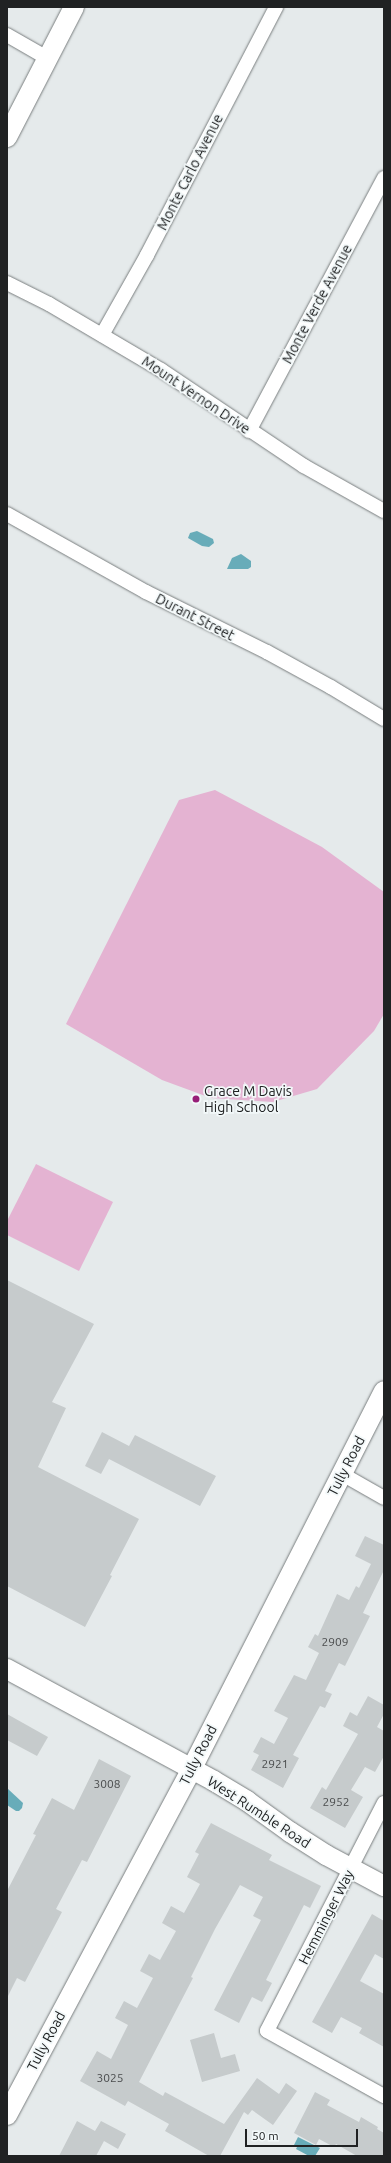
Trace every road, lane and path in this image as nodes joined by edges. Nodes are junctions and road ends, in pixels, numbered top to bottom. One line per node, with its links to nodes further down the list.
1 (74, 7): 4 (main road)
2 (276, 7): 8 (street, Monte Carlo Avenue)
3 (7, 35): 4 (street)
4 (48, 58): 5 (main road)
5 (7, 137)
6 (384, 178): 9 (street, Monte Verde Avenue)
7 (7, 283): 8 (street, Mount Vernon Drive)
8 (102, 335): 9 (street, Mount Vernon Drive)
9 (249, 431): 10 (street, Mount Vernon Drive)
10 (384, 511)
11 (7, 514): 12 (street, Durant Street)
12 (384, 719)
13 (384, 1391): 14 (main road, Tully Road)
14 (342, 1474): 15 (street); 17 (main road, Tully Road)
15 (384, 1498)
16 (7, 1669): 17 (main road, West Rumble Road)
17 (191, 1770): 19 (main road, West Rumble Road); 22 (main road, Tully Road)
18 (384, 1803): 19 (street, Hemminger Way)
19 (351, 1868): 20 (main road, West Rumble Road); 21 (street, Hemminger Way)
20 (384, 1886)
21 (384, 2096)
22 (7, 2115)

